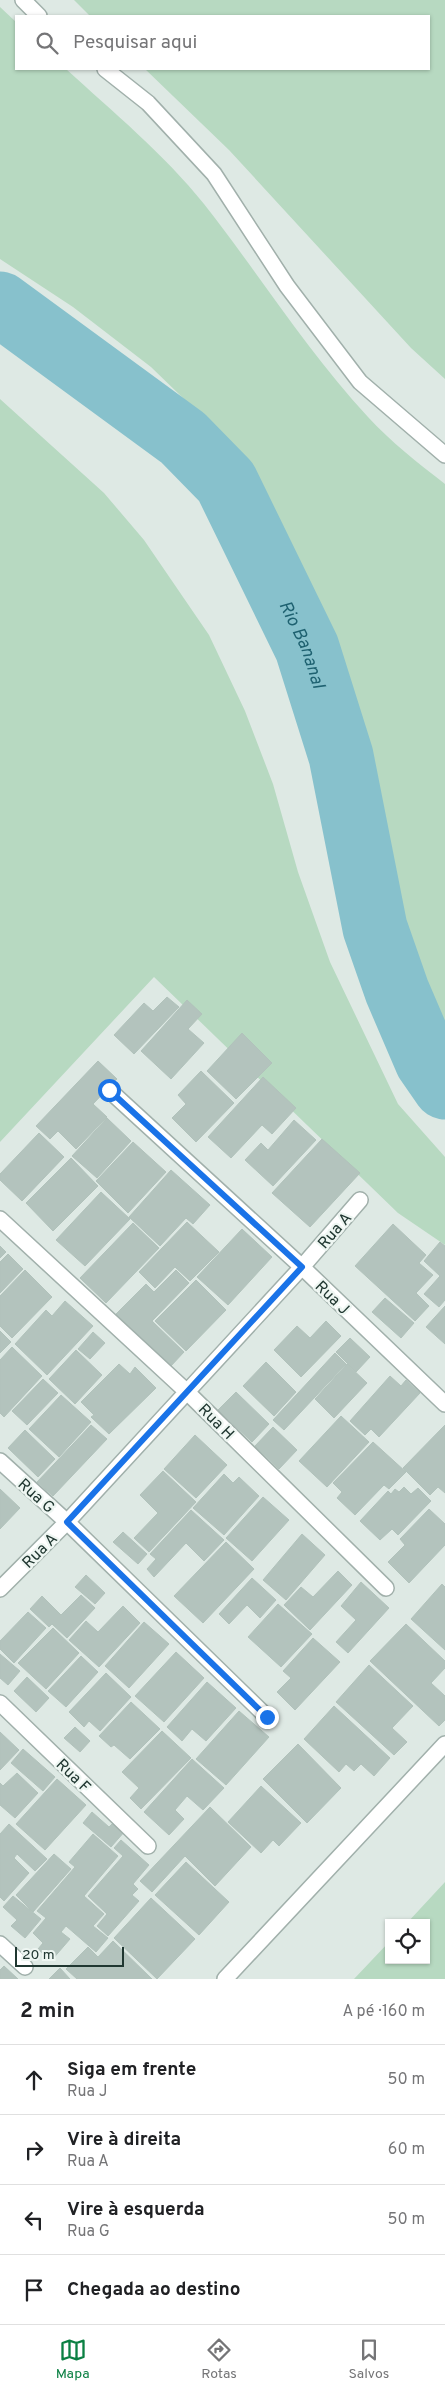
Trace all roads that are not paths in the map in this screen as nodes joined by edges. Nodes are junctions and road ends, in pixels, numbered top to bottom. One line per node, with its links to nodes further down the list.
1 (23, 0): 2 (street)
2 (38, 15)
3 (106, 70): 4 (street)
4 (445, 455)
5 (109, 1090): 8 (street, Rua J)
6 (360, 1200): 8 (street, Rua A)
7 (0, 1219): 9 (street, Rua H)
8 (302, 1267): 9 (street, Rua A); 10 (street, Rua J)
9 (186, 1391): 12 (street, Rua A); 13 (street, Rua H)
10 (445, 1404)
11 (0, 1461): 12 (street, Rua G)
12 (67, 1522): 14 (street, Rua A); 16 (street, Rua G)
13 (386, 1588)
14 (0, 1589)
15 (0, 1703): 18 (street, Rua F)
16 (267, 1717)
17 (445, 1744): 21 (street)
18 (148, 1846)
19 (0, 1944): 20 (street)
20 (25, 1967)
21 (225, 1979)

